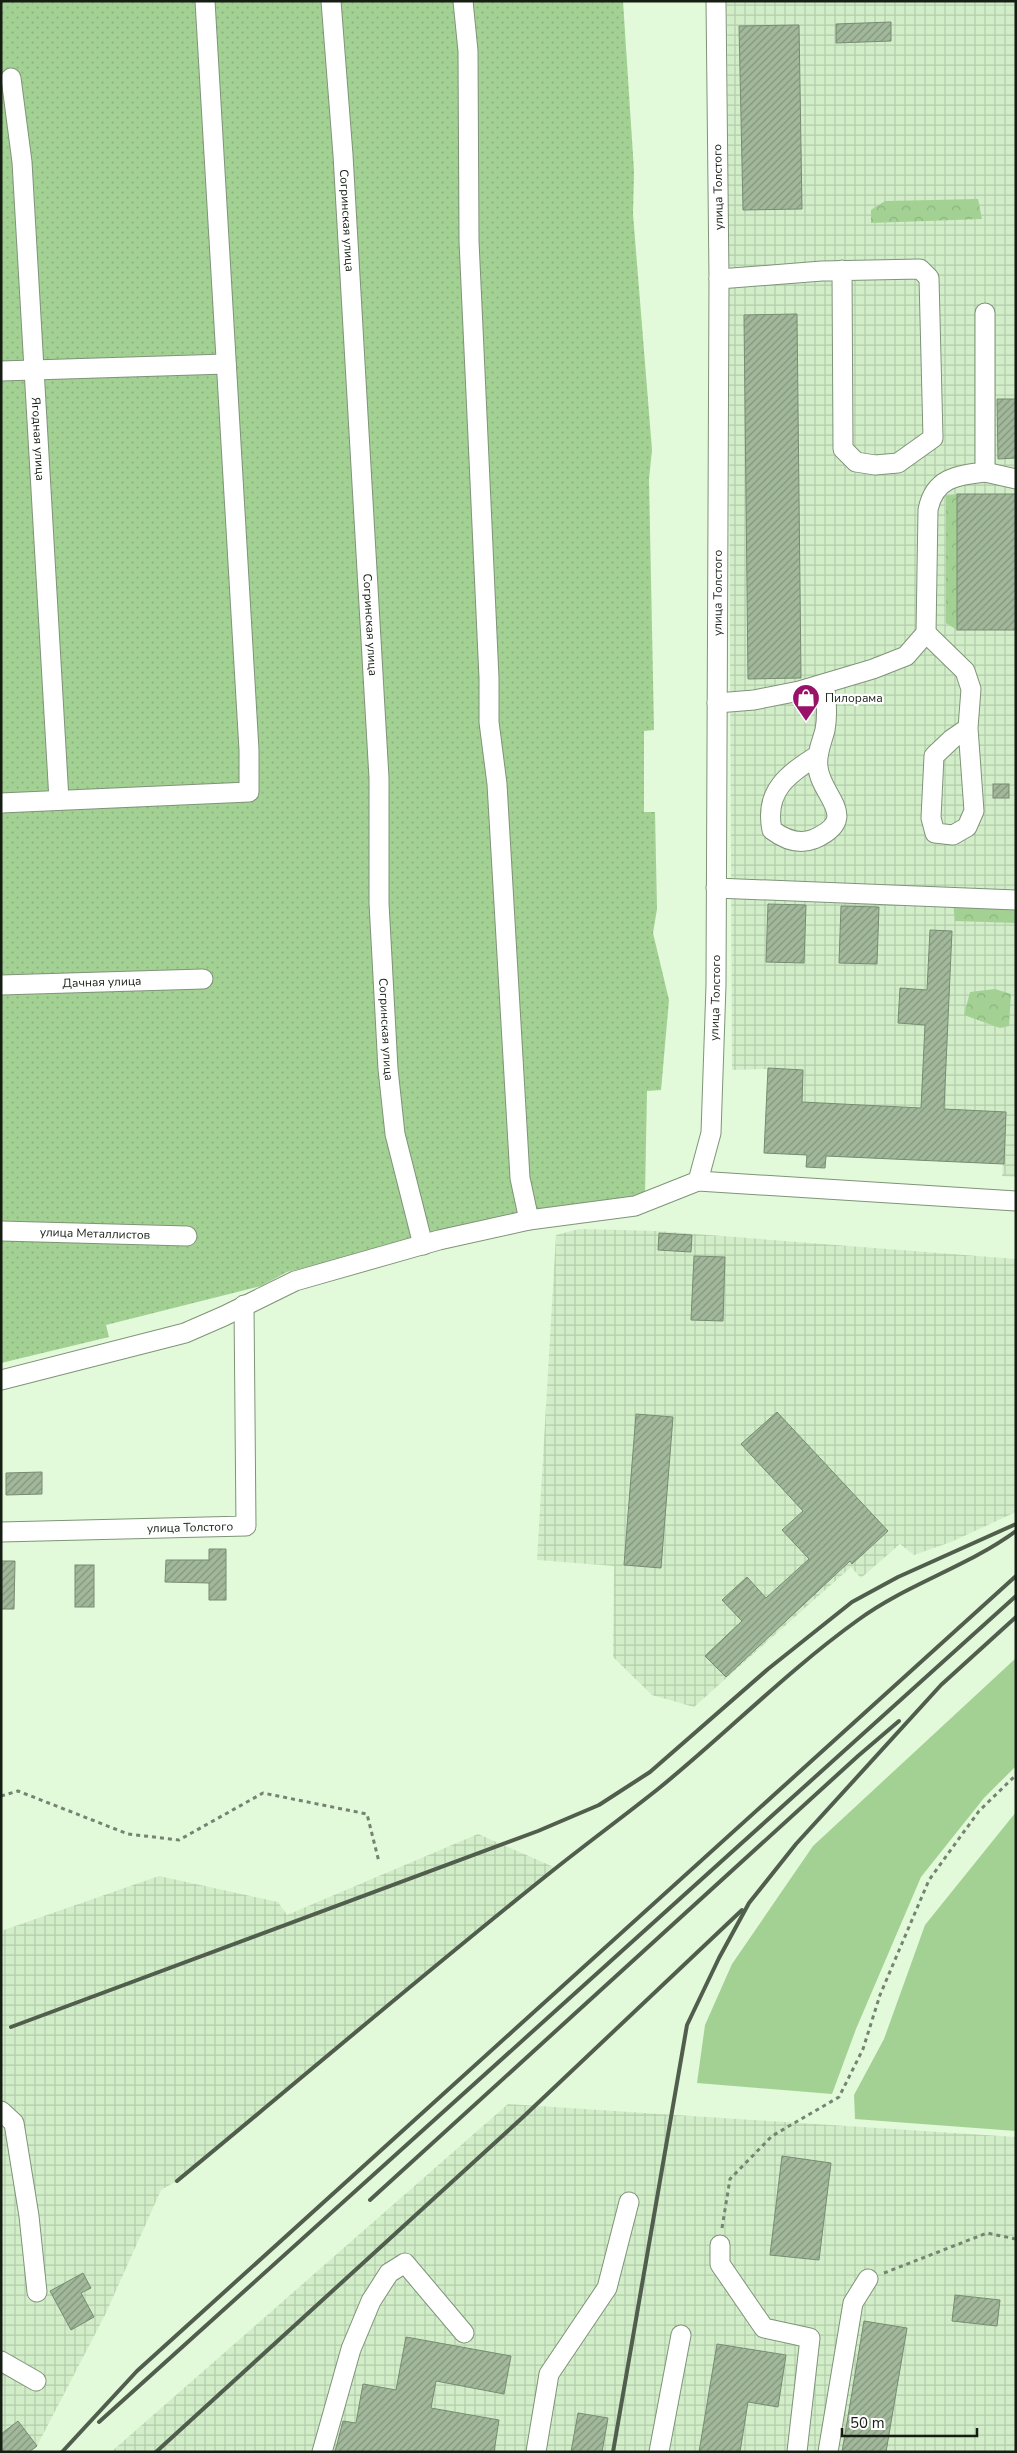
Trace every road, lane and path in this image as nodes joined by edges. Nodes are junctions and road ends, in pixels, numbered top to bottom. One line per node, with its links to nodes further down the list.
1 (204, 1): 9 (street)
2 (331, 1): 30 (street, Согринская улица)
3 (463, 1): 27 (street)
4 (716, 1): 7 (street, улица Толстого)
5 (11, 78): 10 (street, Ягодная улица)
6 (842, 270): 6 (street); 7 (street)
7 (719, 279): 16 (street, улица Толстого)
8 (985, 313): 12 (street)
9 (226, 364): 10 (street); 19 (street)
10 (34, 369): 11 (street); 19 (street, Ягодная улица)
11 (1, 371)
12 (985, 472): 13 (street); 14 (street)
13 (1016, 479)
14 (926, 634): 15 (street); 17 (street)
15 (824, 684): 16 (street); 18 (street)
16 (717, 702): 21 (street, улица Толстого)
17 (968, 728): 17 (street)
18 (818, 755): 18 (street)
19 (59, 800): 20 (street)
20 (1, 803)
21 (716, 888): 22 (street); 25 (street, улица Толстого)
22 (1016, 900)
23 (204, 979): 24 (street, Дачная улица)
24 (1, 985)
25 (698, 1182): 26 (street); 27 (street)
26 (1016, 1201)
27 (528, 1220): 30 (street)
28 (1, 1231): 29 (street, улица Металлистов)
29 (187, 1236)
30 (423, 1244): 31 (street)
31 (244, 1304): 32 (street); 33 (street, улица Толстого)
32 (1, 1380)
33 (1, 1532)
34 (1016, 1775): 40 (path)
35 (1, 1796): 36 (path)
36 (379, 1862)
37 (1, 2111): 42 (street)
38 (629, 2202): 48 (street)
39 (1016, 2238): 41 (path)
40 (720, 2244): 50 (street)
41 (868, 2279): 51 (street)
42 (37, 2292)
43 (464, 2333): 47 (street)
44 (681, 2335): 49 (street)
45 (1, 2361): 46 (street)
46 (36, 2381)
47 (322, 2452)
48 (536, 2452)
49 (659, 2452)
50 (797, 2452)
51 (828, 2452)

